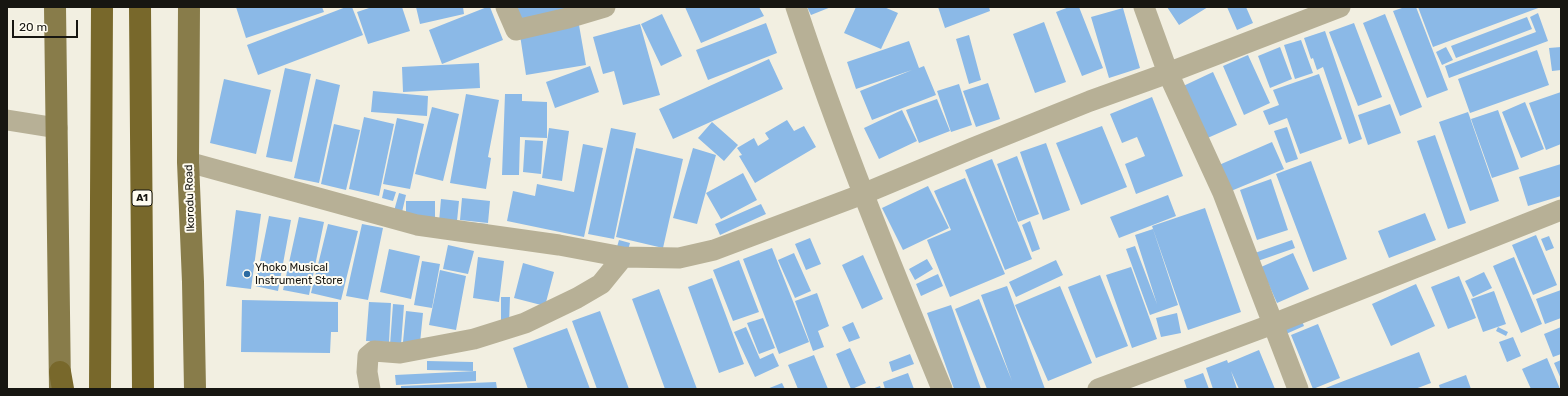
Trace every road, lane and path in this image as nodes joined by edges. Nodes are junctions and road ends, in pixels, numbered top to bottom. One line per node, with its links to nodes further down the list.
1 (55, 7): 12 (main road)
2 (102, 7): 19 (highway)
3 (140, 7): 20 (highway, A1)
4 (189, 7): 13 (main road, Ikorodu Road)
5 (506, 7): 6 (street)
6 (605, 7)
7 (796, 7): 14 (street)
8 (1144, 7): 10 (street)
9 (1340, 7): 10 (street)
10 (1168, 74): 14 (street); 17 (street)
11 (7, 120): 12 (street)
12 (56, 128): 18 (main road)
13 (188, 162): 16 (street); 21 (main road, Ikorodu Road)
14 (863, 194): 16 (street); 23 (street)
15 (1561, 210): 17 (street)
16 (623, 257): 22 (street)
17 (1273, 324): 24 (street); 25 (street)
18 (61, 383)
19 (100, 389)
20 (143, 389)
21 (195, 389)
22 (370, 389)
23 (942, 389)
24 (1098, 389)
25 (1298, 389)

